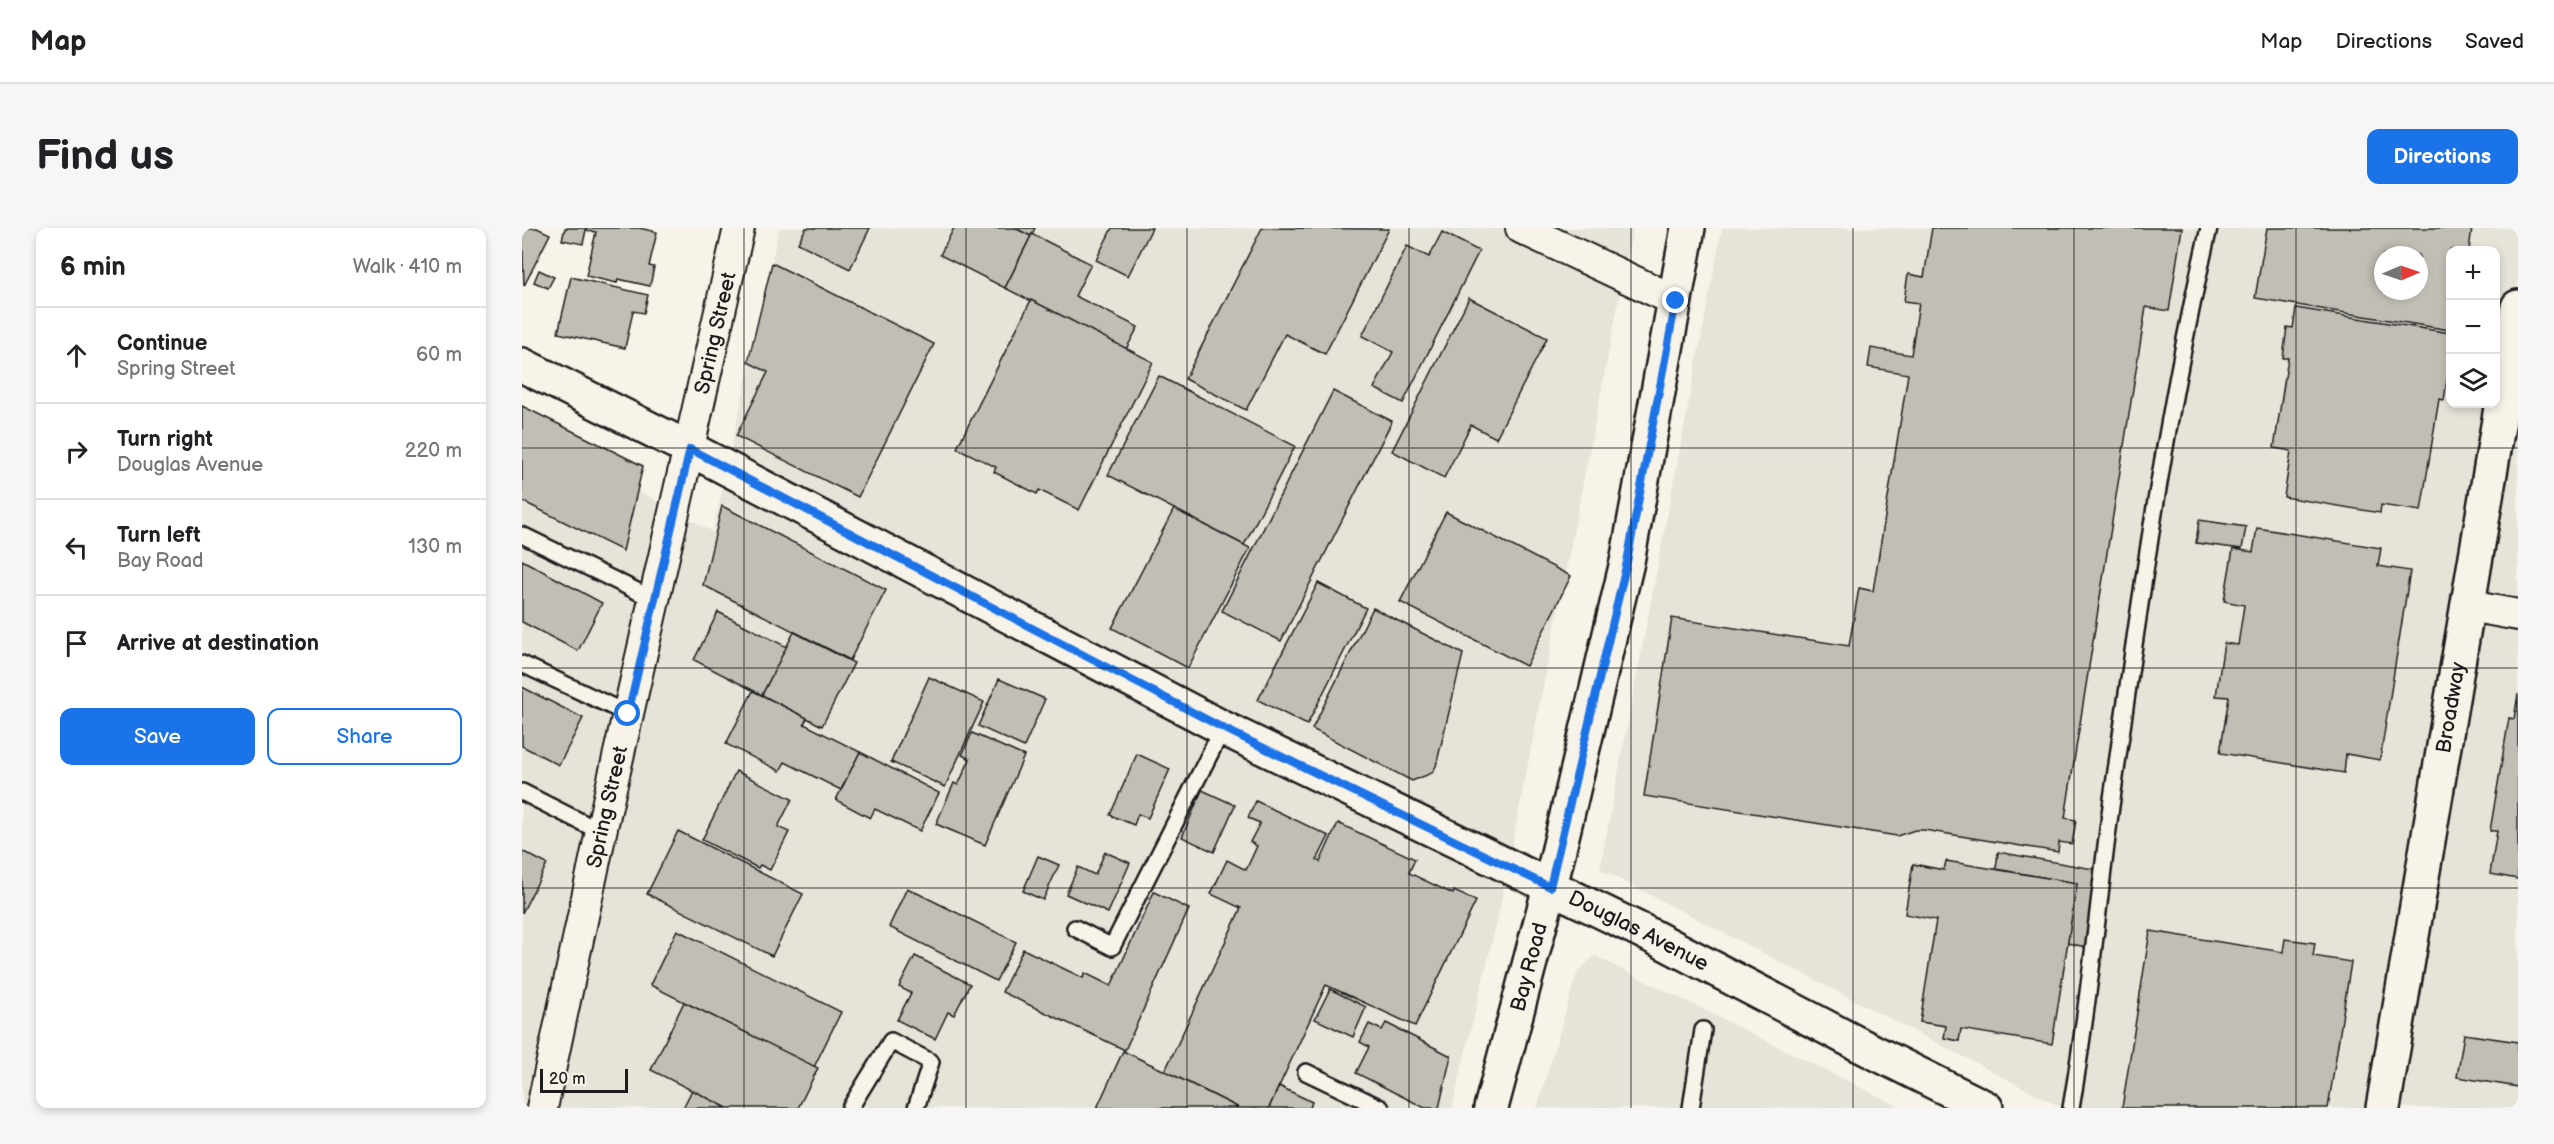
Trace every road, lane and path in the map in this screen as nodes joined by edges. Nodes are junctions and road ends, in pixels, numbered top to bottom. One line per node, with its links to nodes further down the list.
1 (739, 228): 8 (street, Spring Street)
2 (1521, 228): 5 (street)
3 (1688, 228): 5 (street, Bay Road)
4 (2209, 228): 29 (lane)
5 (1676, 301): 18 (street, Bay Road)
6 (2518, 307): 11 (street, Broadway)
7 (522, 365): 8 (street, Douglas Avenue)
8 (690, 449): 10 (street, Spring Street); 15 (street, Douglas Avenue)
9 (522, 535): 10 (lane)
10 (655, 600): 14 (street, Spring Street)
11 (2469, 606): 12 (street); 30 (street, Broadway)
12 (2518, 615)
13 (522, 664): 14 (lane)
14 (628, 714): 17 (street, Spring Street)
15 (1223, 728): 18 (street, Douglas Avenue); 19 (lane)
16 (522, 792): 17 (lane)
17 (602, 832): 22 (street, Spring Street)
18 (1550, 887): 26 (street, Bay Road); 28 (street, Douglas Avenue)
19 (1075, 928)
20 (1703, 1030): 27 (lane)
21 (1306, 1072): 25 (lane)
22 (542, 1108)
23 (850, 1108): 24 (lane)
24 (916, 1108)
25 (1381, 1108)
26 (1491, 1108)
27 (1691, 1108)
28 (1986, 1108)
29 (2071, 1108)
30 (2383, 1108)

